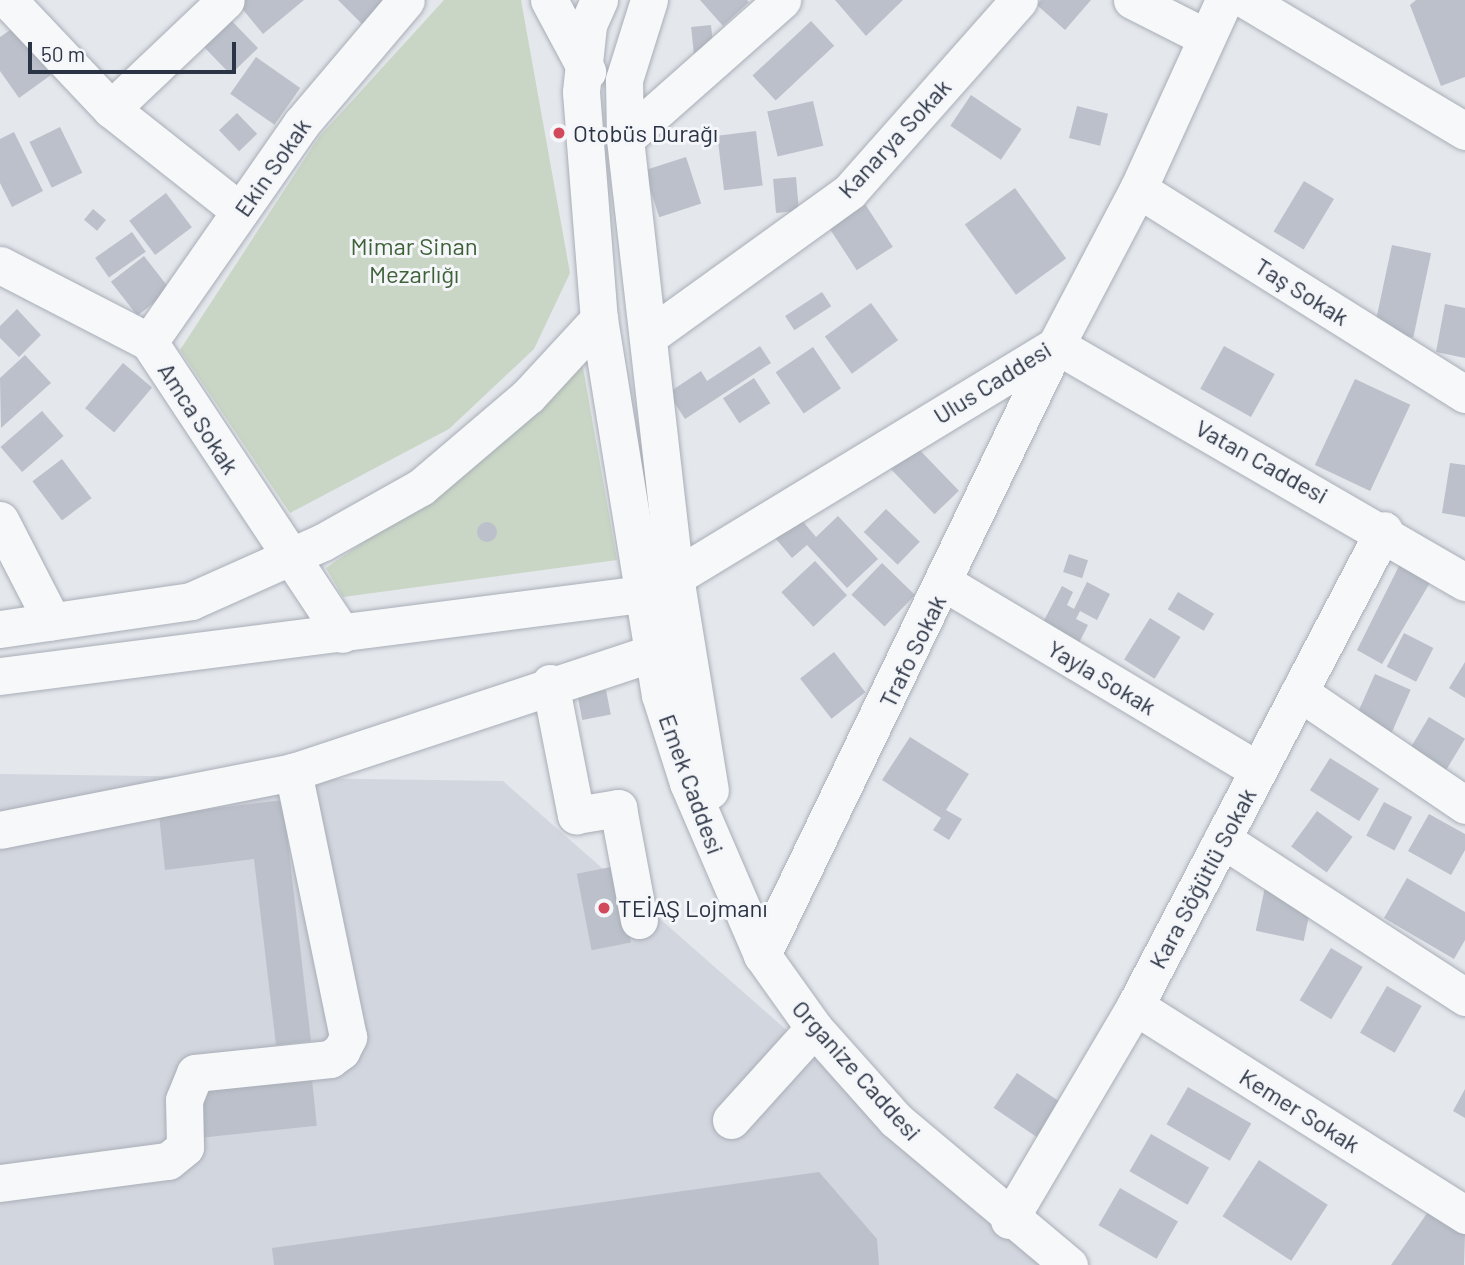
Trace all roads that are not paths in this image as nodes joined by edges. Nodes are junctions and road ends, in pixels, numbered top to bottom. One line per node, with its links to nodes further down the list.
1 (8, 0): 15 (street)
2 (226, 0): 15 (street)
3 (406, 0): 19 (street, Ekin Sokak)
4 (549, 0): 13 (street)
5 (599, 0): 13 (street, Emek Caddesi)
6 (649, 0): 14 (street, Emek Caddesi)
7 (782, 0): 17 (street)
8 (1019, 0): 22 (street, Kanarya Sokak)
9 (1132, 0): 12 (street)
10 (1224, 0): 12 (street, Ulus Caddesi)
11 (1246, 0): 16 (street)
12 (1205, 37): 18 (street, Ulus Caddesi)
13 (581, 69): 14 (street); 21 (street, Emek Caddesi)
14 (624, 80): 17 (street, Emek Caddesi)
15 (111, 109): 19 (street)
16 (1465, 131)
17 (625, 139): 22 (street, Emek Caddesi)
18 (1138, 189): 24 (street, Ulus Caddesi); 25 (street, Taş Sokak)
19 (240, 211): 23 (street, Ekin Sokak)
20 (0, 265): 23 (street, Amca Sokak)
21 (599, 319): 28 (street); 32 (street, Emek Caddesi)
22 (652, 334): 29 (street, Emek Caddesi)
23 (149, 342): 28 (street, Amca Sokak)
24 (1056, 345): 27 (street, Vatan Caddesi); 29 (street, Ulus Caddesi); 31 (street, Trafo Sokak)
25 (1465, 394)
26 (0, 520): 33 (street)
27 (1384, 530): 30 (street, Vatan Caddesi); 39 (street, Kara Söğütlü Sokak)
28 (289, 557): 33 (street); 35 (street, Amca Sokak)
29 (675, 577): 32 (street, Ulus Caddesi); 45 (street, Emek Caddesi)
30 (1465, 582)
31 (945, 583): 40 (street, Yayla Sokak); 47 (street, Trafo Sokak)
32 (642, 594): 35 (street, Ulus Caddesi); 36 (street, Emek Caddesi)
33 (52, 621): 34 (street)
34 (0, 629)
35 (342, 634): 37 (street, Ulus Caddesi)
36 (653, 653): 38 (street); 45 (street, Emek Caddesi)
37 (0, 676)
38 (550, 683): 41 (street); 46 (street)
39 (1299, 692): 40 (street, Kara Söğütlü Sokak); 42 (street)
40 (1258, 770): 44 (street, Kara Söğütlü Sokak)
41 (293, 772): 43 (street); 52 (street)
42 (1465, 805)
43 (0, 830)
44 (1222, 839): 48 (street); 49 (street, Kara Söğütlü Sokak)
45 (722, 867): 47 (street, Organize Caddesi)
46 (639, 920)
47 (762, 955): 50 (street, Organize Caddesi)
48 (1465, 997)
49 (1135, 1006): 53 (street, Kemer Sokak); 54 (street, Kara Söğütlü Sokak)
50 (814, 1028): 51 (street); 54 (street, Organize Caddesi)
51 (732, 1121)
52 (0, 1183)
53 (1465, 1215)
54 (1009, 1220): 55 (street, Organize Caddesi)
55 (1069, 1265)

